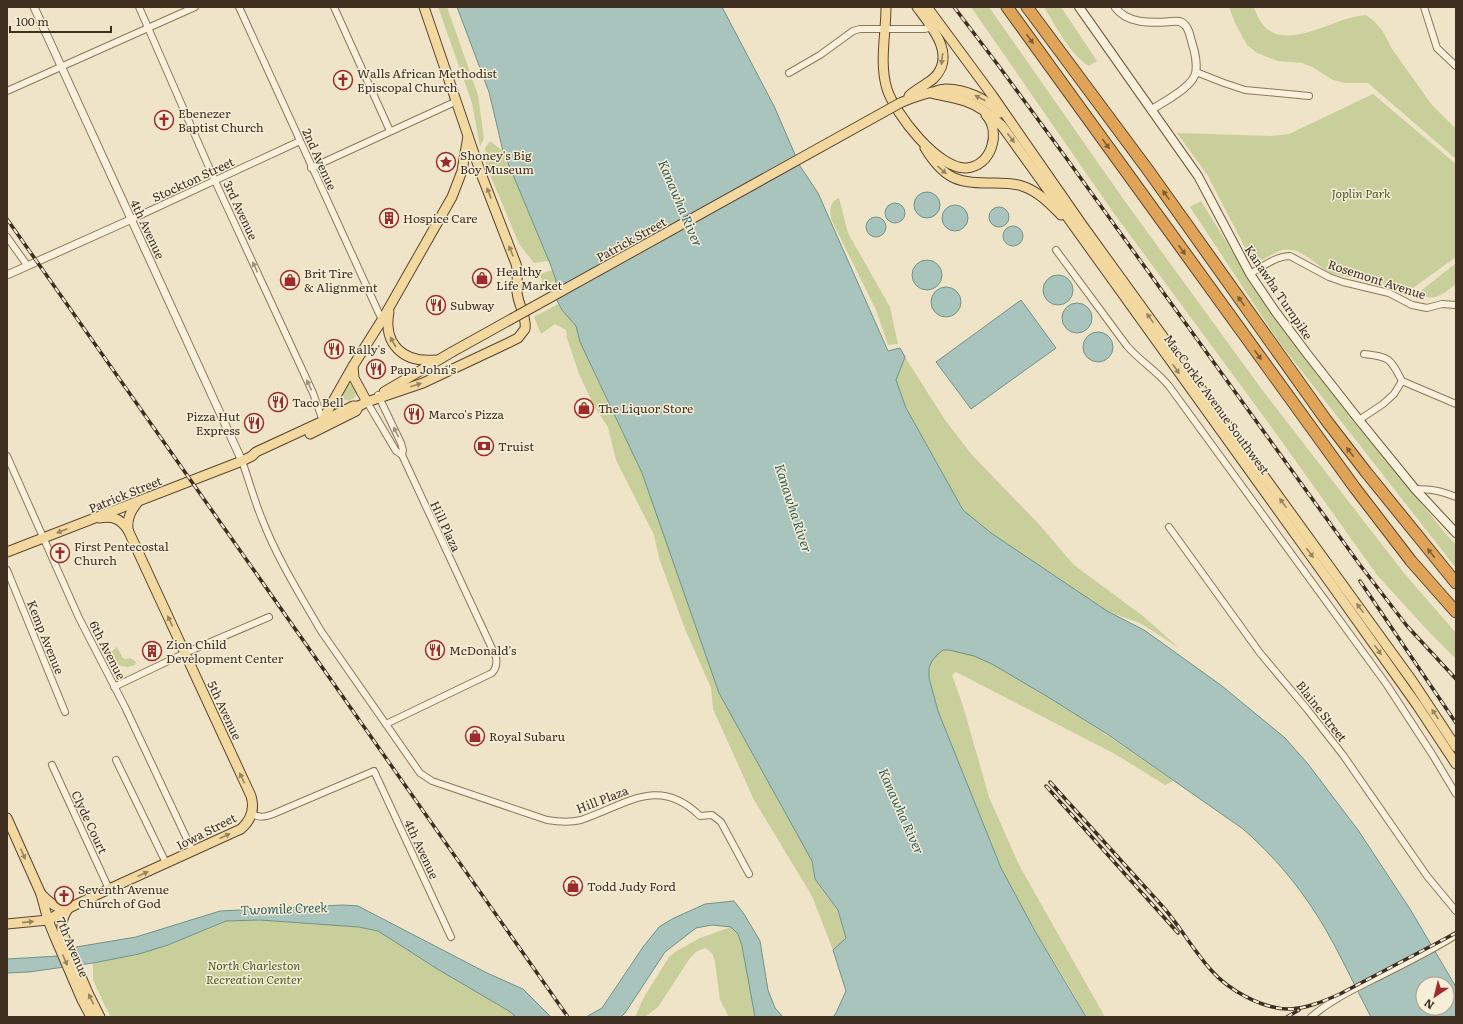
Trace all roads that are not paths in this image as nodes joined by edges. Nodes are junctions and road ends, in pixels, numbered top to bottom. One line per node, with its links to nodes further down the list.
1 (34, 7): 19 (street, 4th Avenue)
2 (139, 7): 16 (street, 3rd Avenue)
3 (195, 7): 16 (street)
4 (239, 7): 32 (street, 2nd Avenue)
5 (334, 7): 28 (street)
6 (424, 7): 25 (main road)
7 (886, 7): 17 (main road)
8 (917, 7): 15 (main road)
9 (927, 7): 15 (main road)
10 (1007, 7): 71 (highway, one-way to 71)
11 (1027, 7): 70 (highway, one-way to 11)
12 (1079, 7): 27 (main road, Kanawha Turnpike)
13 (1115, 7): 20 (street)
14 (1424, 7): 18 (street)
15 (936, 26): 17 (street); 23 (main road, one-way to 23); 29 (main road)
16 (148, 28): 19 (street); 36 (street, 3rd Avenue)
17 (885, 29): 21 (street); 31 (main road)
18 (1456, 66)
19 (61, 67): 22 (street); 37 (street, 4th Avenue)
20 (1196, 72): 24 (street); 27 (street)
21 (789, 73)
22 (7, 90)
23 (928, 90): 26 (main road, MacCorkle Avenue Southwest); 29 (main road, Patrick Street, one-way to 23); 48 (main road, Patrick Street, bridge)
24 (1309, 96)
25 (457, 101): 28 (street); 30 (main road)
26 (977, 106): 31 (main road); 39 (main road, MacCorkle Avenue Southwest, one-way to 39)
27 (1151, 110): 42 (main road, Kanawha Turnpike)
28 (390, 131): 34 (street)
29 (1018, 134): 77 (main road, MacCorkle Avenue Southwest, one-way to 29)
30 (468, 136): 33 (main road); 35 (main road)
31 (919, 139): 39 (main road, one-way to 39)
32 (300, 141): 34 (street, 2nd Avenue); 36 (street, Stockton Street)
33 (463, 165): 35 (main road); 45 (main road)
34 (311, 168): 46 (street, 2nd Avenue)
35 (480, 171): 51 (main road, one-way to 35)
36 (215, 181): 37 (street, Stockton Street); 55 (street, 3rd Avenue, one-way to 36)
37 (132, 219): 41 (street, Stockton Street); 59 (street, 4th Avenue)
38 (7, 236): 41 (street)
39 (1084, 240): 79 (main road, MacCorkle Avenue Southwest, one-way to 79)
40 (1056, 250): 82 (street)
41 (27, 265): 43 (street, Stockton Street)
42 (1250, 274): 44 (street, Rosemont Avenue); 54 (main road, Kanawha Turnpike)
43 (7, 275)
44 (1456, 305)
45 (389, 307): 46 (main road); 48 (main road, one-way to 45)
46 (382, 320): 49 (main road)
47 (1364, 354): 50 (street)
48 (439, 359): 51 (main road, Patrick Street)
49 (353, 366): 52 (main road); 55 (main road)
50 (1402, 381): 53 (street); 54 (street)
51 (379, 396): 52 (main road); 56 (street, Hill Plaza, one-way to 51)
52 (363, 404): 55 (main road, Patrick Street); 56 (street, Hill Plaza); 58 (main road, Patrick Street)
53 (1456, 404)
54 (1359, 420): 60 (main road, Kanawha Turnpike)
55 (323, 421): 58 (main road, Patrick Street)
56 (402, 455): 76 (street, Hill Plaza)
57 (7, 456): 67 (street, 6th Avenue)
58 (252, 456): 59 (main road, Patrick Street)
59 (242, 461): 62 (main road, Patrick Street); 76 (street, Hill Plaza)
60 (1415, 489): 61 (street); 66 (main road, Kanawha Turnpike)
61 (1456, 497)
62 (136, 503): 63 (main road, Patrick Street); 65 (main road)
63 (99, 518): 65 (main road); 67 (main road, Patrick Street, one-way to 67)
64 (1169, 526): 91 (street, Blaine Street)
65 (128, 530): 73 (main road, 5th Avenue, one-way to 65)
66 (1456, 533)
67 (44, 538): 68 (main road, Patrick Street); 74 (street, 6th Avenue)
68 (7, 552)
69 (7, 570): 75 (street, Kemp Avenue)
70 (1456, 584)
71 (1456, 612)
72 (269, 617): 73 (street)
73 (185, 653): 74 (street); 83 (main road, 5th Avenue, one-way to 73)
74 (114, 687): 85 (street, 6th Avenue)
75 (65, 712)
76 (386, 724): 87 (street, Hill Plaza)
77 (1456, 747)
78 (116, 760): 86 (street)
79 (1456, 764)
80 (52, 765): 88 (street, Clyde Court)
81 (374, 771): 83 (street, Iowa Street); 96 (street, 4th Avenue)
82 (1456, 794)
83 (252, 814): 85 (main road, Iowa Street, one-way to 83)
84 (7, 818): 89 (main road, 7th Avenue, one-way to 89)
85 (193, 852): 86 (main road, Iowa Street)
86 (166, 863): 88 (main road, Iowa Street, one-way to 86)
87 (749, 874)
88 (109, 889): 90 (main road, Iowa Street)
89 (41, 894): 90 (main road); 92 (main road, 7th Avenue)
90 (69, 908): 92 (main road, Iowa Street); 94 (main road, 7th Avenue)
91 (1456, 911)
92 (48, 920): 93 (main road, one-way to 92); 94 (main road, 7th Avenue)
93 (7, 924)
94 (58, 934): 97 (main road, 7th Avenue)
95 (1456, 935): 100 (street)
96 (451, 937)
97 (79, 983): 98 (main road, 7th Avenue); 99 (main road, 7th Avenue, one-way to 97)
98 (91, 1017)
99 (100, 1017)
100 (1311, 1017)

